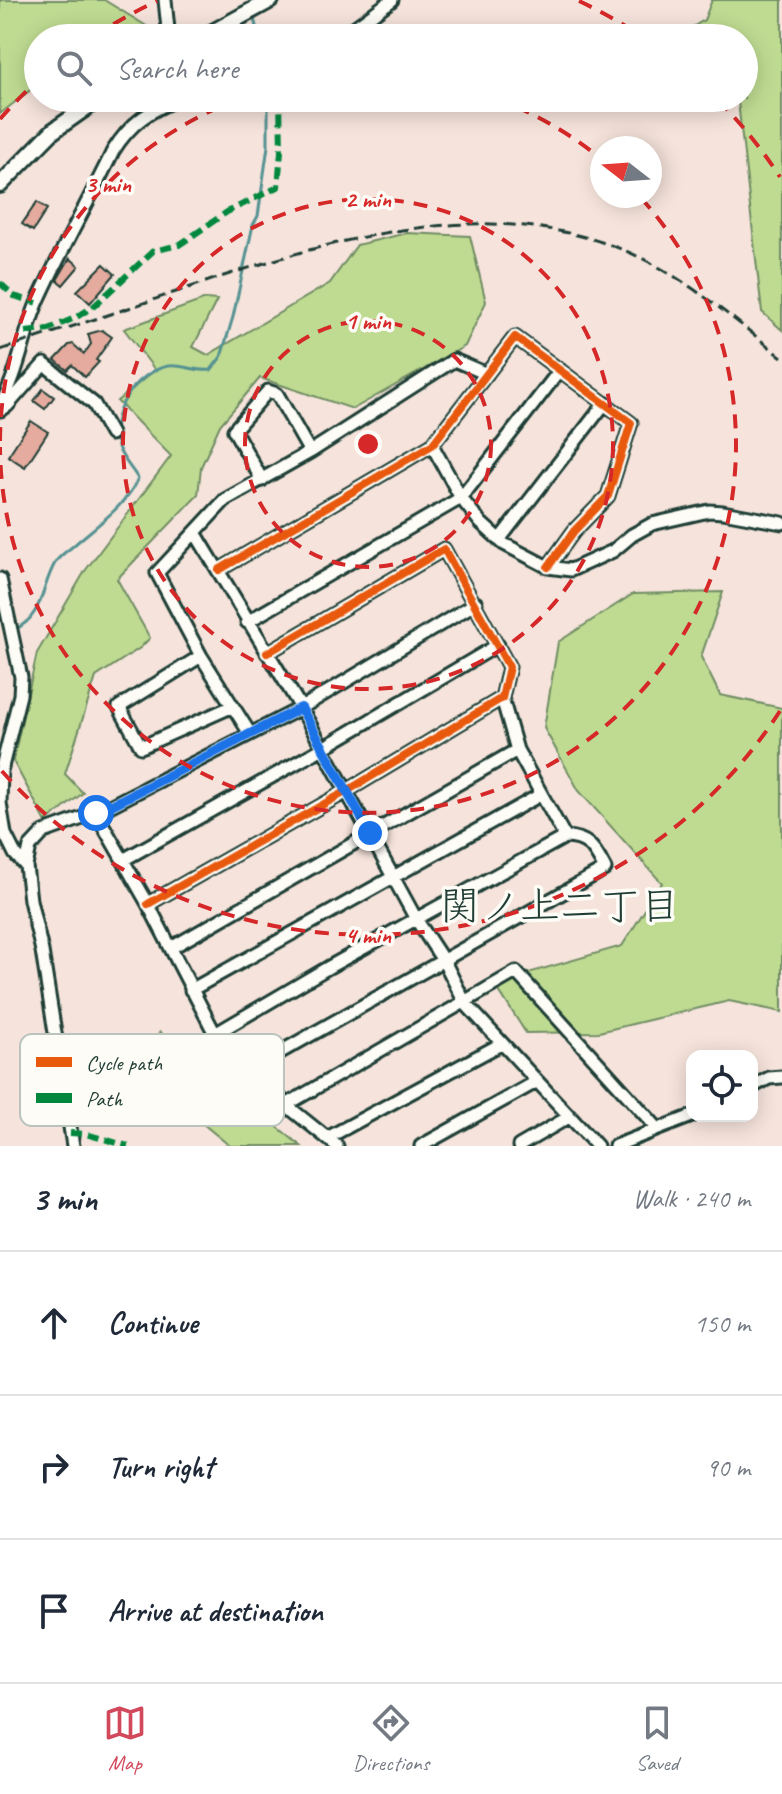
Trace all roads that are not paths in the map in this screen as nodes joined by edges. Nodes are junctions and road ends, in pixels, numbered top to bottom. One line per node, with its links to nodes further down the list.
1 (165, 0): 4 (street)
2 (271, 0): 5 (main road)
3 (392, 0): 6 (street)
4 (167, 24)
5 (229, 24)
6 (359, 24)
7 (80, 112): 9 (main road)
8 (150, 112): 13 (street)
9 (0, 185)
10 (560, 370): 11 (street); 12 (street); 18 (street)
11 (487, 374): 15 (street); 16 (street)
12 (605, 403): 21 (street); 22 (street)
13 (0, 408): 14 (street)
14 (111, 434)
15 (432, 445): 18 (street); 23 (street)
16 (310, 452): 17 (street); 17 (street)
17 (262, 480): 20 (street)
18 (461, 498): 21 (street); 26 (street)
19 (782, 523): 22 (street)
20 (196, 534): 23 (street); 29 (street)
21 (499, 540): 22 (street)
22 (548, 567)
23 (219, 570): 26 (street)
24 (0, 579): 42 (street)
25 (476, 603): 27 (street); 28 (street); 32 (street)
26 (247, 622): 28 (street)
27 (498, 645): 30 (street); 34 (street)
28 (267, 653): 32 (street)
29 (201, 656): 31 (street); 31 (street)
30 (502, 698): 35 (street); 36 (street)
31 (231, 707): 33 (street)
32 (301, 708): 33 (street); 34 (street)
33 (249, 732): 38 (street)
34 (323, 748): 36 (street); 41 (street)
35 (517, 750): 37 (street); 39 (street)
36 (347, 791): 39 (street); 44 (street)
37 (540, 795): 40 (street); 43 (street)
38 (96, 813): 41 (street); 42 (street)
39 (370, 833): 43 (street); 46 (street)
40 (565, 837): 45 (street); 47 (street)
41 (123, 860): 44 (street)
42 (26, 866): 50 (street)
43 (395, 878): 45 (street); 48 (street)
44 (148, 904): 46 (street)
45 (416, 919): 47 (street); 51 (street)
46 (171, 948): 48 (street)
47 (442, 960): 49 (street); 53 (street)
48 (191, 990): 51 (street)
49 (465, 1003): 52 (street); 58 (street); 62 (street)
50 (55, 1034)
51 (215, 1034)
52 (501, 1044): 55 (street); 63 (street)
53 (284, 1050)
54 (782, 1077): 56 (street)
55 (536, 1082): 59 (street); 65 (street)
56 (758, 1084)
57 (284, 1103): 58 (street)
58 (286, 1105): 63 (street)
59 (569, 1117): 66 (street); 67 (street)
60 (686, 1118): 62 (street)
61 (70, 1126): 64 (street)
62 (658, 1129): 68 (street)
63 (332, 1142)
64 (73, 1146)
65 (421, 1146)
66 (519, 1146)
67 (597, 1146)
68 (615, 1146)

